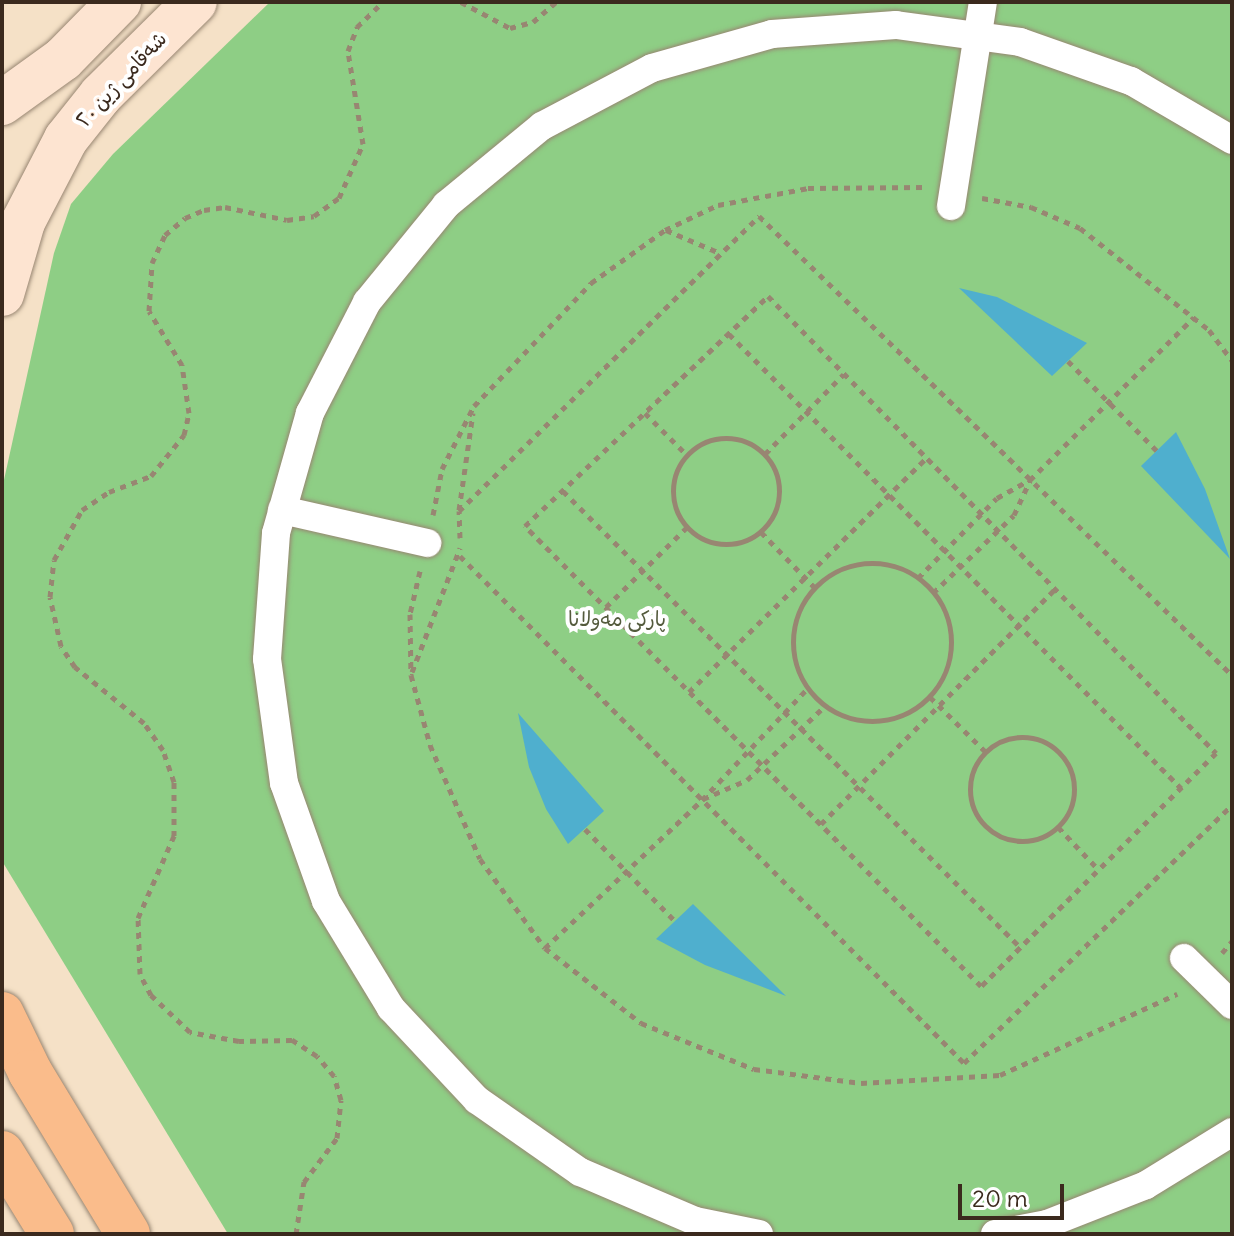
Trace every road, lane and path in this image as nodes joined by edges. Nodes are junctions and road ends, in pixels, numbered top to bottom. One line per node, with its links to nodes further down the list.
1 (119, 2): 8 (main road)
2 (195, 2): 13 (main road, شەقامی ژین ٢٠)
3 (383, 2): 85 (path)
4 (461, 2): 5 (path)
5 (556, 2)
6 (983, 2): 7 (street)
7 (978, 36): 9 (street); 10 (street); 31 (street)
8 (2, 103)
9 (1232, 140)
10 (952, 199): 11 (path); 14 (path)
11 (665, 230): 12 (path); 20 (path)
12 (720, 253): 28 (path); 32 (path)
13 (2, 294)
14 (1194, 317): 16 (path); 19 (path)
15 (729, 334): 18 (path); 21 (path); 22 (path)
16 (1232, 360)
17 (1068, 361): 19 (path)
18 (844, 374): 21 (path); 26 (path)
19 (1109, 402): 23 (path); 28 (path)
20 (474, 406): 27 (path); 32 (path)
21 (807, 412): 24 (path); 30 (path)
22 (645, 413): 25 (path); 29 (path)
23 (1157, 451)
24 (765, 454): 25 (path); 36 (path)
25 (687, 455): 34 (path)
26 (926, 458): 30 (path); 33 (path)
27 (442, 469)
28 (1030, 480): 33 (path); 35 (path); 52 (path)
29 (563, 491): 41 (path); 47 (path)
30 (889, 494): 38 (path); 42 (path)
31 (282, 510): 37 (street); 86 (street)
32 (459, 511): 39 (path)
33 (982, 514): 35 (path); 38 (path)
34 (687, 527): 36 (path); 41 (path)
35 (998, 530): 40 (path); 45 (path)
36 (761, 532): 42 (path)
37 (427, 543)
38 (945, 551): 40 (path); 43 (path)
39 (460, 556): 51 (path); 65 (path)
40 (961, 567): 46 (path); 49 (path)
41 (643, 570): 47 (path); 50 (path)
42 (805, 576): 44 (path); 50 (path)
43 (918, 578): 44 (path); 46 (path)
44 (815, 588): 53 (path)
45 (1055, 589): 49 (path); 64 (path)
46 (933, 593): 55 (path)
47 (606, 607): 54 (path)
48 (410, 614): 51 (path)
49 (1019, 625): 56 (path); 64 (path)
50 (727, 655): 54 (path); 58 (path)
51 (411, 675): 74 (path)
52 (1232, 675)
53 (808, 688): 57 (path); 58 (path)
54 (689, 692): 60 (path)
55 (930, 697): 56 (path); 57 (path)
56 (939, 705): 61 (path); 63 (path)
57 (825, 706): 59 (path)
58 (784, 712): 59 (path); 60 (path)
59 (801, 729): 62 (path); 63 (path)
60 (746, 749): 62 (path); 65 (path)
61 (986, 752): 68 (path); 68 (path)
62 (763, 765): 65 (path); 67 (path)
63 (859, 786): 67 (path); 73 (path)
64 (1181, 788): 70 (path)
65 (702, 800): 71 (path); 79 (path)
66 (1232, 805): 79 (path)
67 (821, 824): 73 (path)
68 (1058, 827): 70 (path)
69 (585, 829): 71 (path)
70 (1098, 869): 73 (path)
71 (627, 871): 72 (path); 74 (path)
72 (675, 921)
73 (1020, 947)
74 (545, 948): 80 (path)
75 (1184, 958): 76 (street)
76 (1232, 1005)
77 (2, 1014): 84 (main road)
78 (1142, 1014): 80 (path)
79 (964, 1063): 80 (path)
80 (965, 1077)
81 (1232, 1132): 87 (street)
82 (2, 1153): 83 (main road)
83 (52, 1234)
84 (128, 1234)
85 (296, 1234)
86 (759, 1234)
87 (995, 1234)

